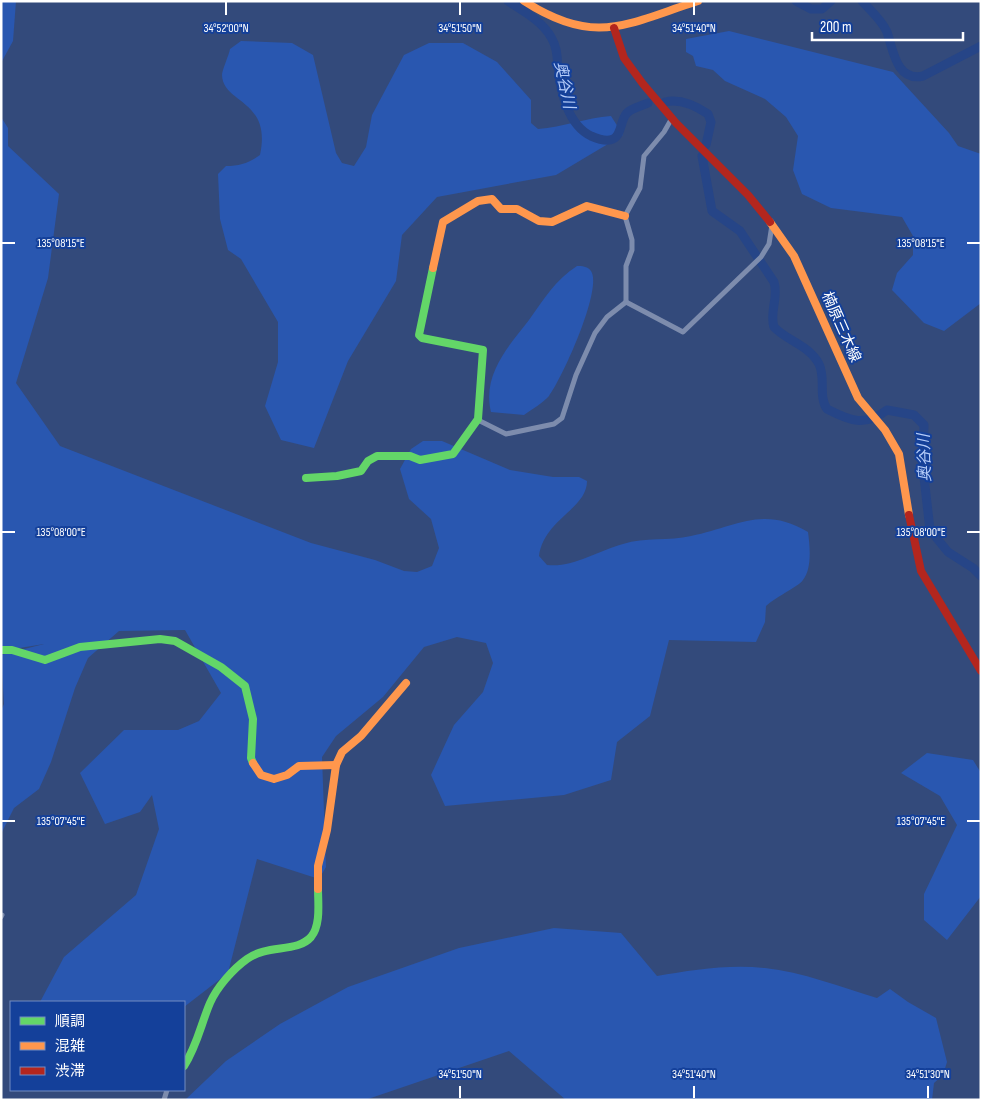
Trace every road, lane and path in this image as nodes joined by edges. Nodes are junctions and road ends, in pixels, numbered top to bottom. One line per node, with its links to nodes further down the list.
1 (524, 1): 3 (street)
2 (698, 1): 3 (street)
3 (614, 28): 4 (street, 楠原三木線)
4 (672, 118): 5 (street); 6 (street, 楠原三木線)
5 (625, 216): 7 (street); 8 (street)
6 (772, 224): 7 (street); 11 (street, 楠原三木線)
7 (626, 302): 8 (street)
8 (478, 420): 9 (street)
9 (306, 478)
10 (1, 650): 13 (street)
11 (981, 671)
12 (406, 683): 13 (street)
13 (336, 765): 14 (street)
14 (185, 1064)

